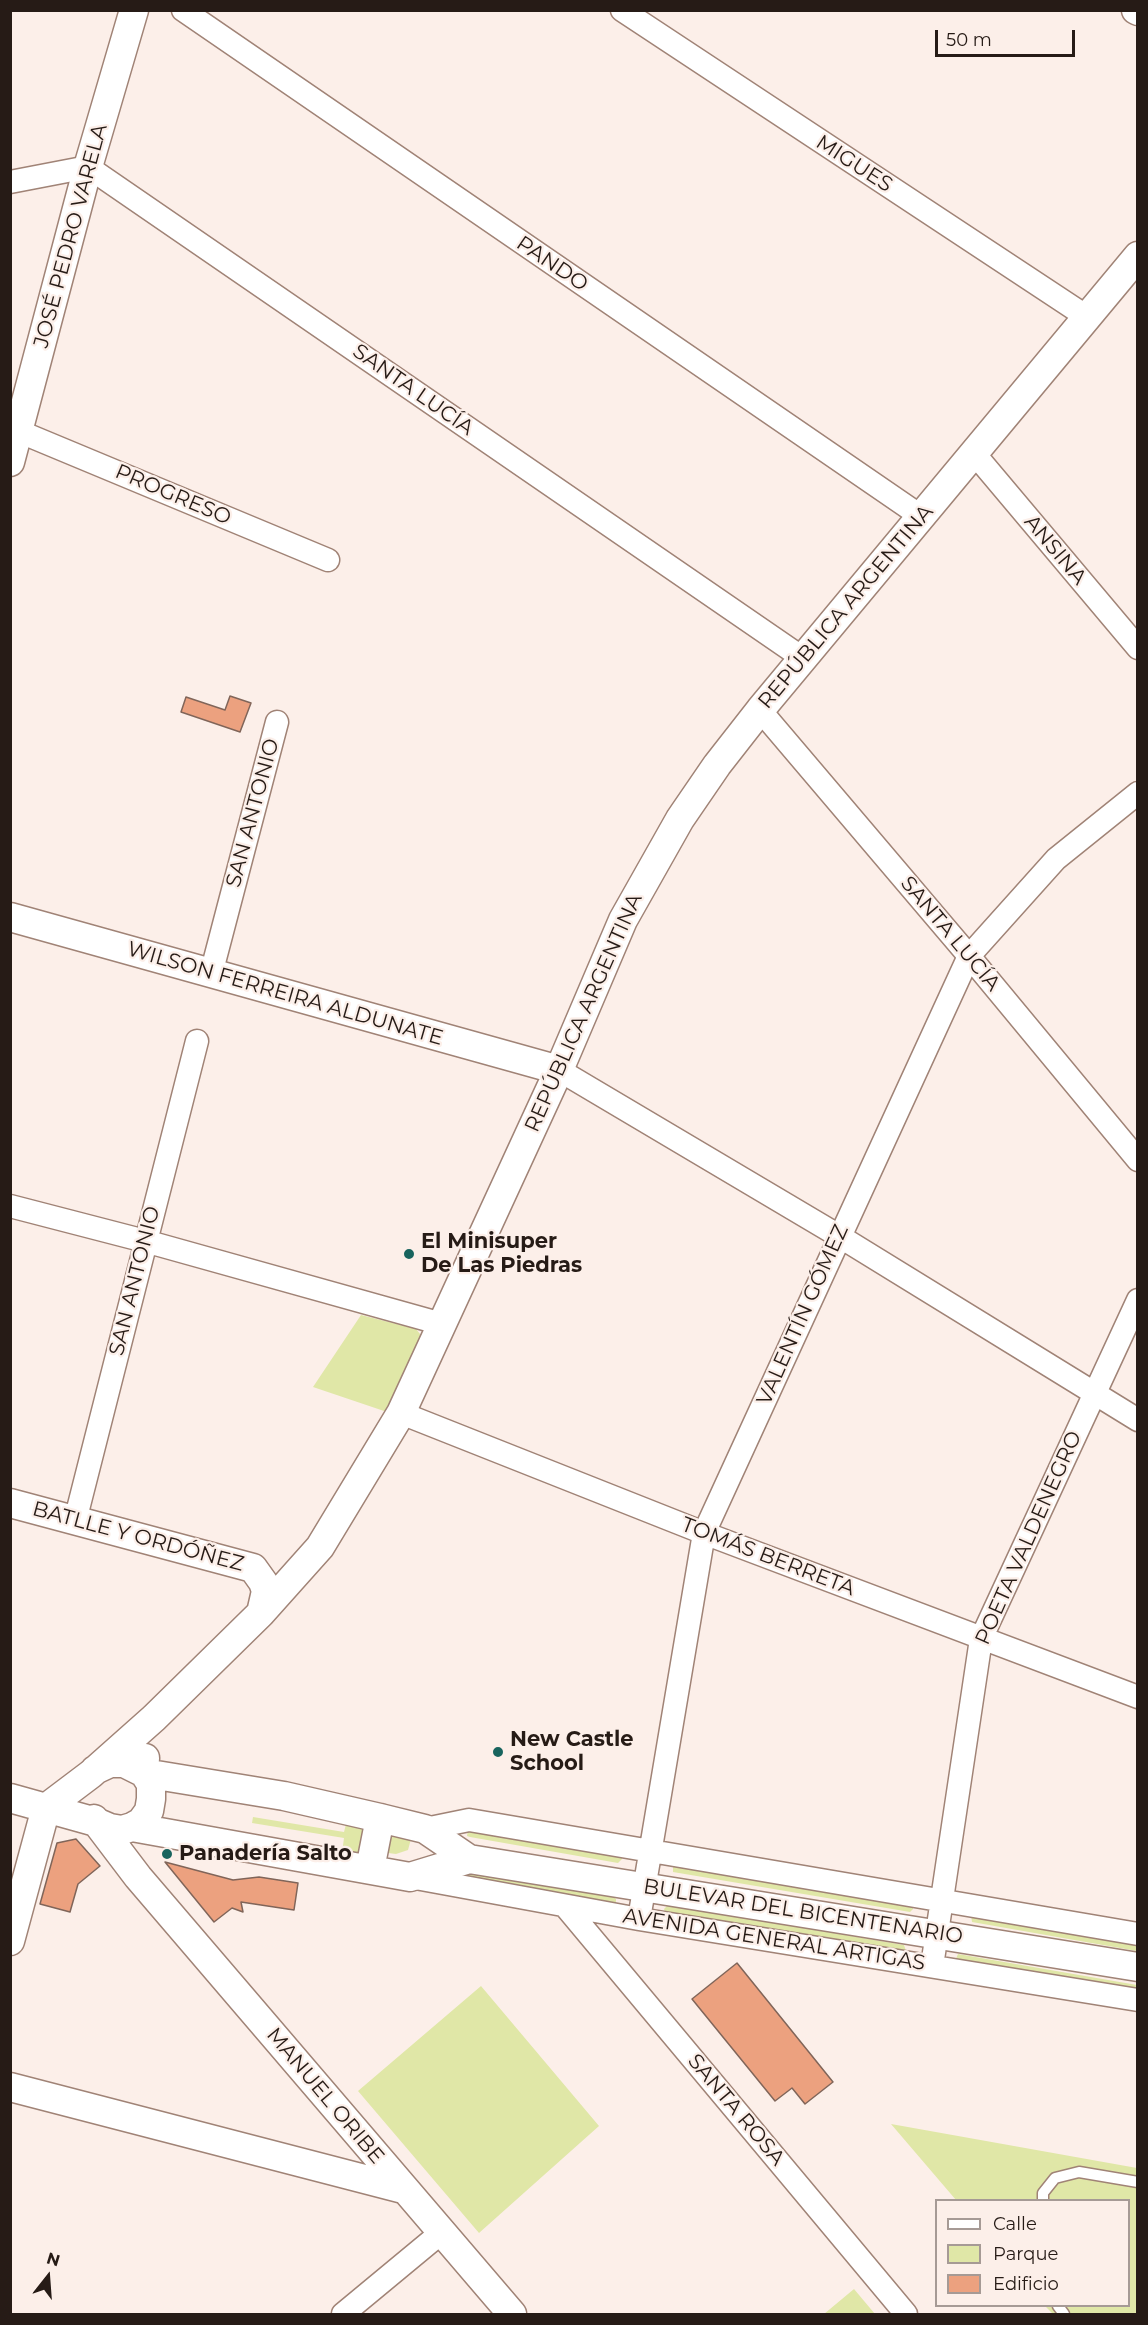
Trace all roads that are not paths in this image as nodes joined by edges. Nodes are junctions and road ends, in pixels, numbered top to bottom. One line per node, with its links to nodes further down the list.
1 (134, 10): 4 (street, JOSÉ PEDRO VARELA)
2 (183, 10): 11 (street, PANDO)
3 (622, 10): 7 (street, MIGUES)
4 (88, 166): 5 (street); 8 (street, JOSÉ PEDRO VARELA); 14 (street, SANTA LUCÍA)
5 (10, 182)
6 (1137, 256): 7 (street, REPÚBLICA ARGENTINA)
7 (1087, 317): 9 (street, REPÚBLICA ARGENTINA)
8 (18, 431): 10 (street, JOSÉ PEDRO VARELA); 12 (street, PROGRESO)
9 (973, 452): 11 (street, REPÚBLICA ARGENTINA); 13 (street, ANSINA)
10 (10, 462)
11 (922, 517): 14 (street, REPÚBLICA ARGENTINA)
12 (328, 560)
13 (1137, 648)
14 (804, 659): 15 (street, REPÚBLICA ARGENTINA)
15 (760, 710): 19 (street, SANTA LUCÍA); 22 (street, REPÚBLICA ARGENTINA)
16 (277, 722): 20 (street, SAN ANTONIO)
17 (1137, 793): 19 (street, VALENTÍN GÓMEZ)
18 (10, 917): 20 (street, WILSON FERREIRA ALDUNATE)
19 (969, 956): 23 (street, SANTA LUCÍA); 25 (street, VALENTÍN GÓMEZ)
20 (211, 974): 22 (street, WILSON FERREIRA ALDUNATE)
21 (196, 1041): 26 (street, SAN ANTONIO)
22 (559, 1070): 25 (street); 28 (street, REPÚBLICA ARGENTINA)
23 (1137, 1160)
24 (10, 1206): 26 (street)
25 (839, 1236): 29 (street); 34 (street, VALENTÍN GÓMEZ)
26 (145, 1241): 28 (street); 33 (street, SAN ANTONIO)
27 (1137, 1300): 29 (street, POETA VALDENEGRO)
28 (442, 1324): 30 (street, REPÚBLICA ARGENTINA)
29 (1094, 1393): 31 (street); 38 (street, POETA VALDENEGRO)
30 (401, 1413): 34 (street, TOMÁS BERRETA); 36 (street, REPÚBLICA ARGENTINA)
31 (1137, 1420)
32 (10, 1503): 33 (street, BATLLE Y ORDÓÑEZ)
33 (75, 1521): 35 (street, BATLLE Y ORDÓÑEZ)
34 (704, 1533): 38 (street, TOMÁS BERRETA); 49 (street, VALENTÍN GÓMEZ)
35 (253, 1568): 36 (street); 37 (street, BATLLE Y ORDÓÑEZ)
36 (302, 1568): 37 (street, REPÚBLICA ARGENTINA)
37 (261, 1613): 40 (street, REPÚBLICA ARGENTINA)
38 (981, 1639): 39 (street, TOMÁS BERRETA); 55 (street, POETA VALDENEGRO)
39 (1137, 1697)
40 (154, 1718): 41 (street); 42 (street, REPÚBLICA ARGENTINA)
41 (144, 1773): 42 (street, BULEVAR DEL BICENTENARIO); 45 (street, BULEVAR DEL BICENTENARIO); 47 (street)
42 (91, 1774): 44 (street, REPÚBLICA ARGENTINA); 46 (street)
43 (10, 1798): 44 (street)
44 (46, 1808): 46 (street); 60 (street)
45 (380, 1818): 48 (street, BULEVAR DEL BICENTENARIO); 51 (street)
46 (96, 1822): 47 (street, BULEVAR DEL BICENTENARIO); 52 (street)
47 (132, 1827): 51 (street, BULEVAR DEL BICENTENARIO); 52 (street)
48 (424, 1829): 49 (street); 50 (street, BULEVAR DEL BICENTENARIO)
49 (650, 1850): 54 (street, VALENTÍN GÓMEZ); 55 (street)
50 (469, 1858): 53 (street, BULEVAR DEL BICENTENARIO); 54 (street, BULEVAR DEL BICENTENARIO)
51 (370, 1869): 53 (street, BULEVAR DEL BICENTENARIO)
52 (138, 1877): 66 (street, MANUEL ORIBE)
53 (410, 1877): 56 (street, AVENIDA GENERAL ARTIGAS)
54 (645, 1886): 57 (street, VALENTÍN GÓMEZ); 58 (street, BULEVAR DEL BICENTENARIO)
55 (941, 1902): 58 (street, POETA VALDENEGRO); 59 (street)
56 (565, 1906): 57 (street, AVENIDA GENERAL ARTIGAS); 71 (street, SANTA ROSA)
57 (639, 1919): 61 (street, AVENIDA GENERAL ARTIGAS)
58 (937, 1933): 61 (street, POETA VALDENEGRO); 62 (street, BULEVAR DEL BICENTENARIO)
59 (1137, 1934)
60 (10, 1941)
61 (932, 1965): 63 (street, AVENIDA GENERAL ARTIGAS)
62 (1137, 1967)
63 (1137, 2000)
64 (10, 2087): 66 (street)
65 (1137, 2182): 67 (lane)
66 (403, 2189): 68 (street, MANUEL ORIBE)
67 (1043, 2199)
68 (442, 2232): 69 (street); 70 (street, MANUEL ORIBE)
69 (343, 2314)
70 (512, 2314)
71 (906, 2314)

